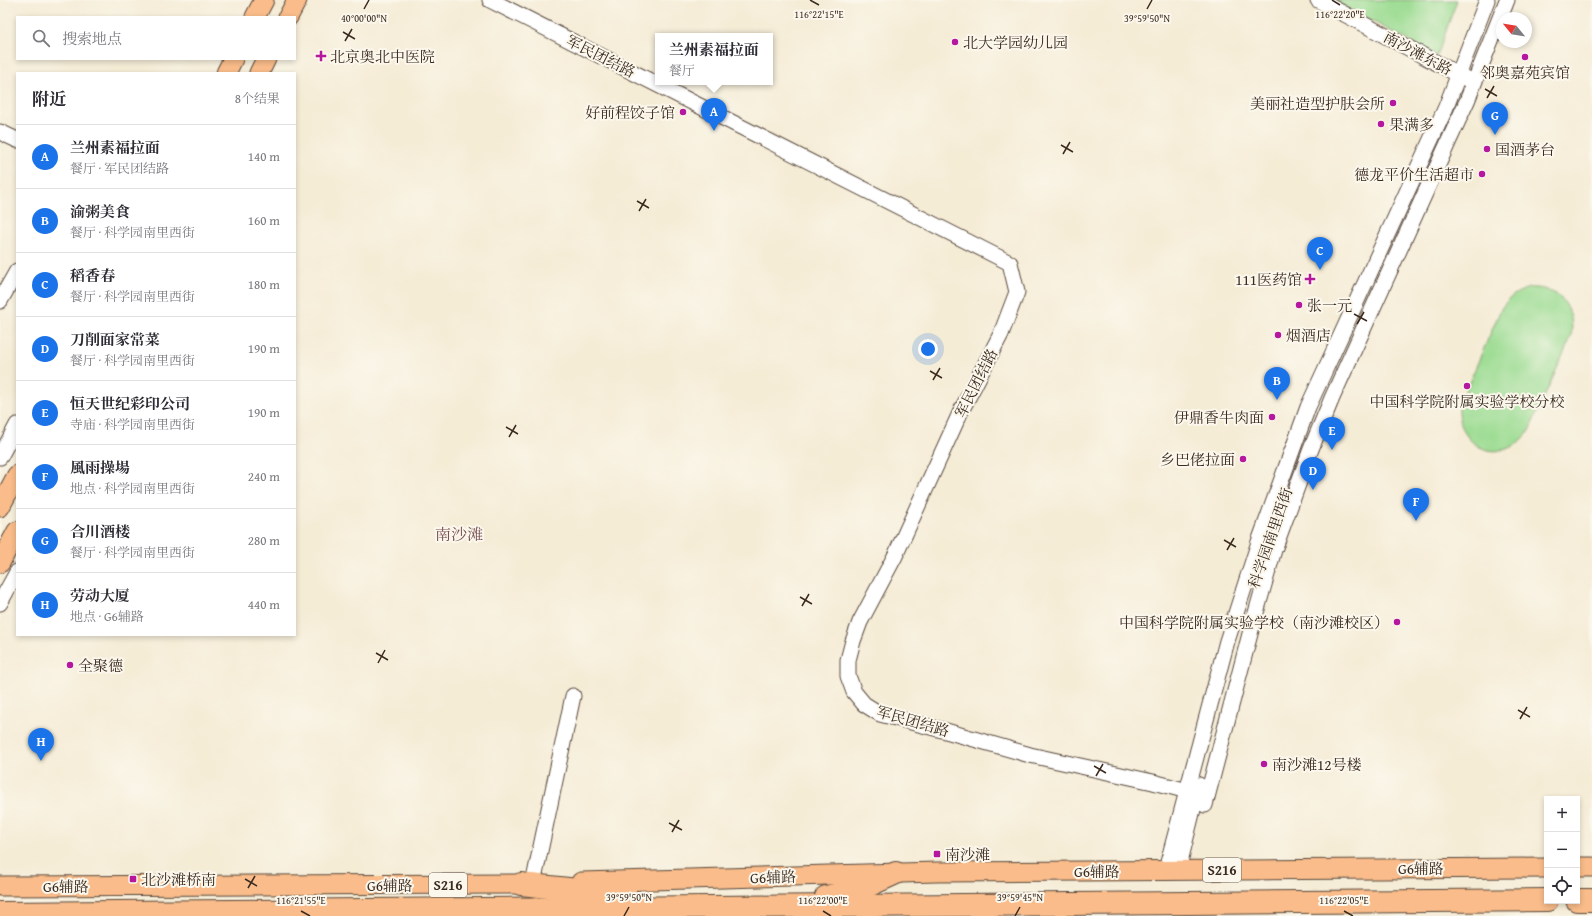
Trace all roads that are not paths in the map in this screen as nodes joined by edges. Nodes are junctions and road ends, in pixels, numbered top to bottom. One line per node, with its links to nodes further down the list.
1 (264, 0): 8 (main road)
2 (297, 0): 9 (main road)
3 (490, 0): 13 (street, 军民团结路)
4 (1318, 0): 12 (street, 南沙滩东路)
5 (1487, 0): 12 (street)
6 (1496, 0): 12 (street, 科学园南里西街)
7 (1507, 0): 12 (street)
8 (256, 16)
9 (289, 16)
10 (266, 60): 11 (main road)
11 (260, 72)
12 (1467, 79): 28 (street, 科学园南里西街)
13 (655, 83)
14 (658, 85): 28 (street, 军民团结路)
15 (0, 132): 16 (street)
16 (16, 140)
17 (16, 273): 18 (street)
18 (0, 301)
19 (16, 427): 20 (street)
20 (0, 457)
21 (16, 478): 22 (main road)
22 (0, 507)
23 (16, 533): 24 (main road)
24 (0, 563)
25 (16, 574): 26 (street)
26 (0, 603)
27 (573, 696): 34 (street)
28 (1197, 793): 32 (street); 32 (street)
29 (1580, 867): 30 (main road)
30 (1592, 867)
31 (1544, 868): 32 (main road, G6辅路 / S216)
32 (1178, 870): 33 (main road, G6辅路 / S216)
33 (896, 873): 34 (main road, G6辅路 / S216); 40 (highway)
34 (527, 884): 35 (main road, G6辅路 / S216); 39 (highway)
35 (0, 886)
36 (1544, 900): 40 (highway)
37 (1580, 900): 38 (highway)
38 (1592, 900)
39 (732, 906): 40 (highway); 41 (highway)
40 (797, 906)
41 (0, 913)

